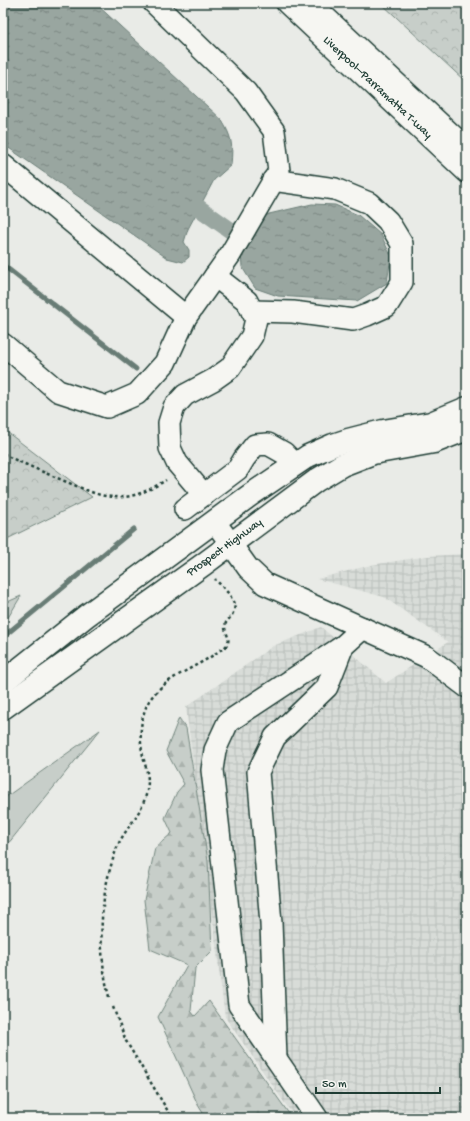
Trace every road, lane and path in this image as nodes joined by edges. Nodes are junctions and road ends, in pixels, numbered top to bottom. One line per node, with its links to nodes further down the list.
1 (154, 3): 7 (lane)
2 (287, 3): 6 (lane, Liverpool–Parramatta T-way)
3 (310, 3): 4 (lane)
4 (467, 149)
5 (3, 165): 10 (lane)
6 (467, 172)
7 (273, 180): 8 (lane); 9 (lane)
8 (215, 276): 9 (lane); 10 (lane)
9 (252, 311): 17 (lane)
10 (186, 317): 11 (lane)
11 (3, 344)
12 (467, 408): 15 (main road)
13 (467, 429): 20 (main road, Prospect Highway)
14 (3, 454): 16 (path)
15 (296, 464): 17 (lane); 19 (main road)
16 (170, 480)
17 (204, 495): 18 (lane)
18 (185, 509)
19 (215, 522): 20 (lane); 24 (main road)
20 (231, 544): 22 (lane); 26 (main road, Prospect Highway)
21 (218, 582): 27 (path)
22 (363, 628): 23 (lane); 25 (lane)
23 (343, 646): 29 (lane); 29 (lane)
24 (3, 682)
25 (467, 687)
26 (3, 708)
27 (109, 997)
28 (113, 1008): 30 (path)
29 (276, 1058): 31 (lane)
30 (172, 1118)
31 (317, 1118)

